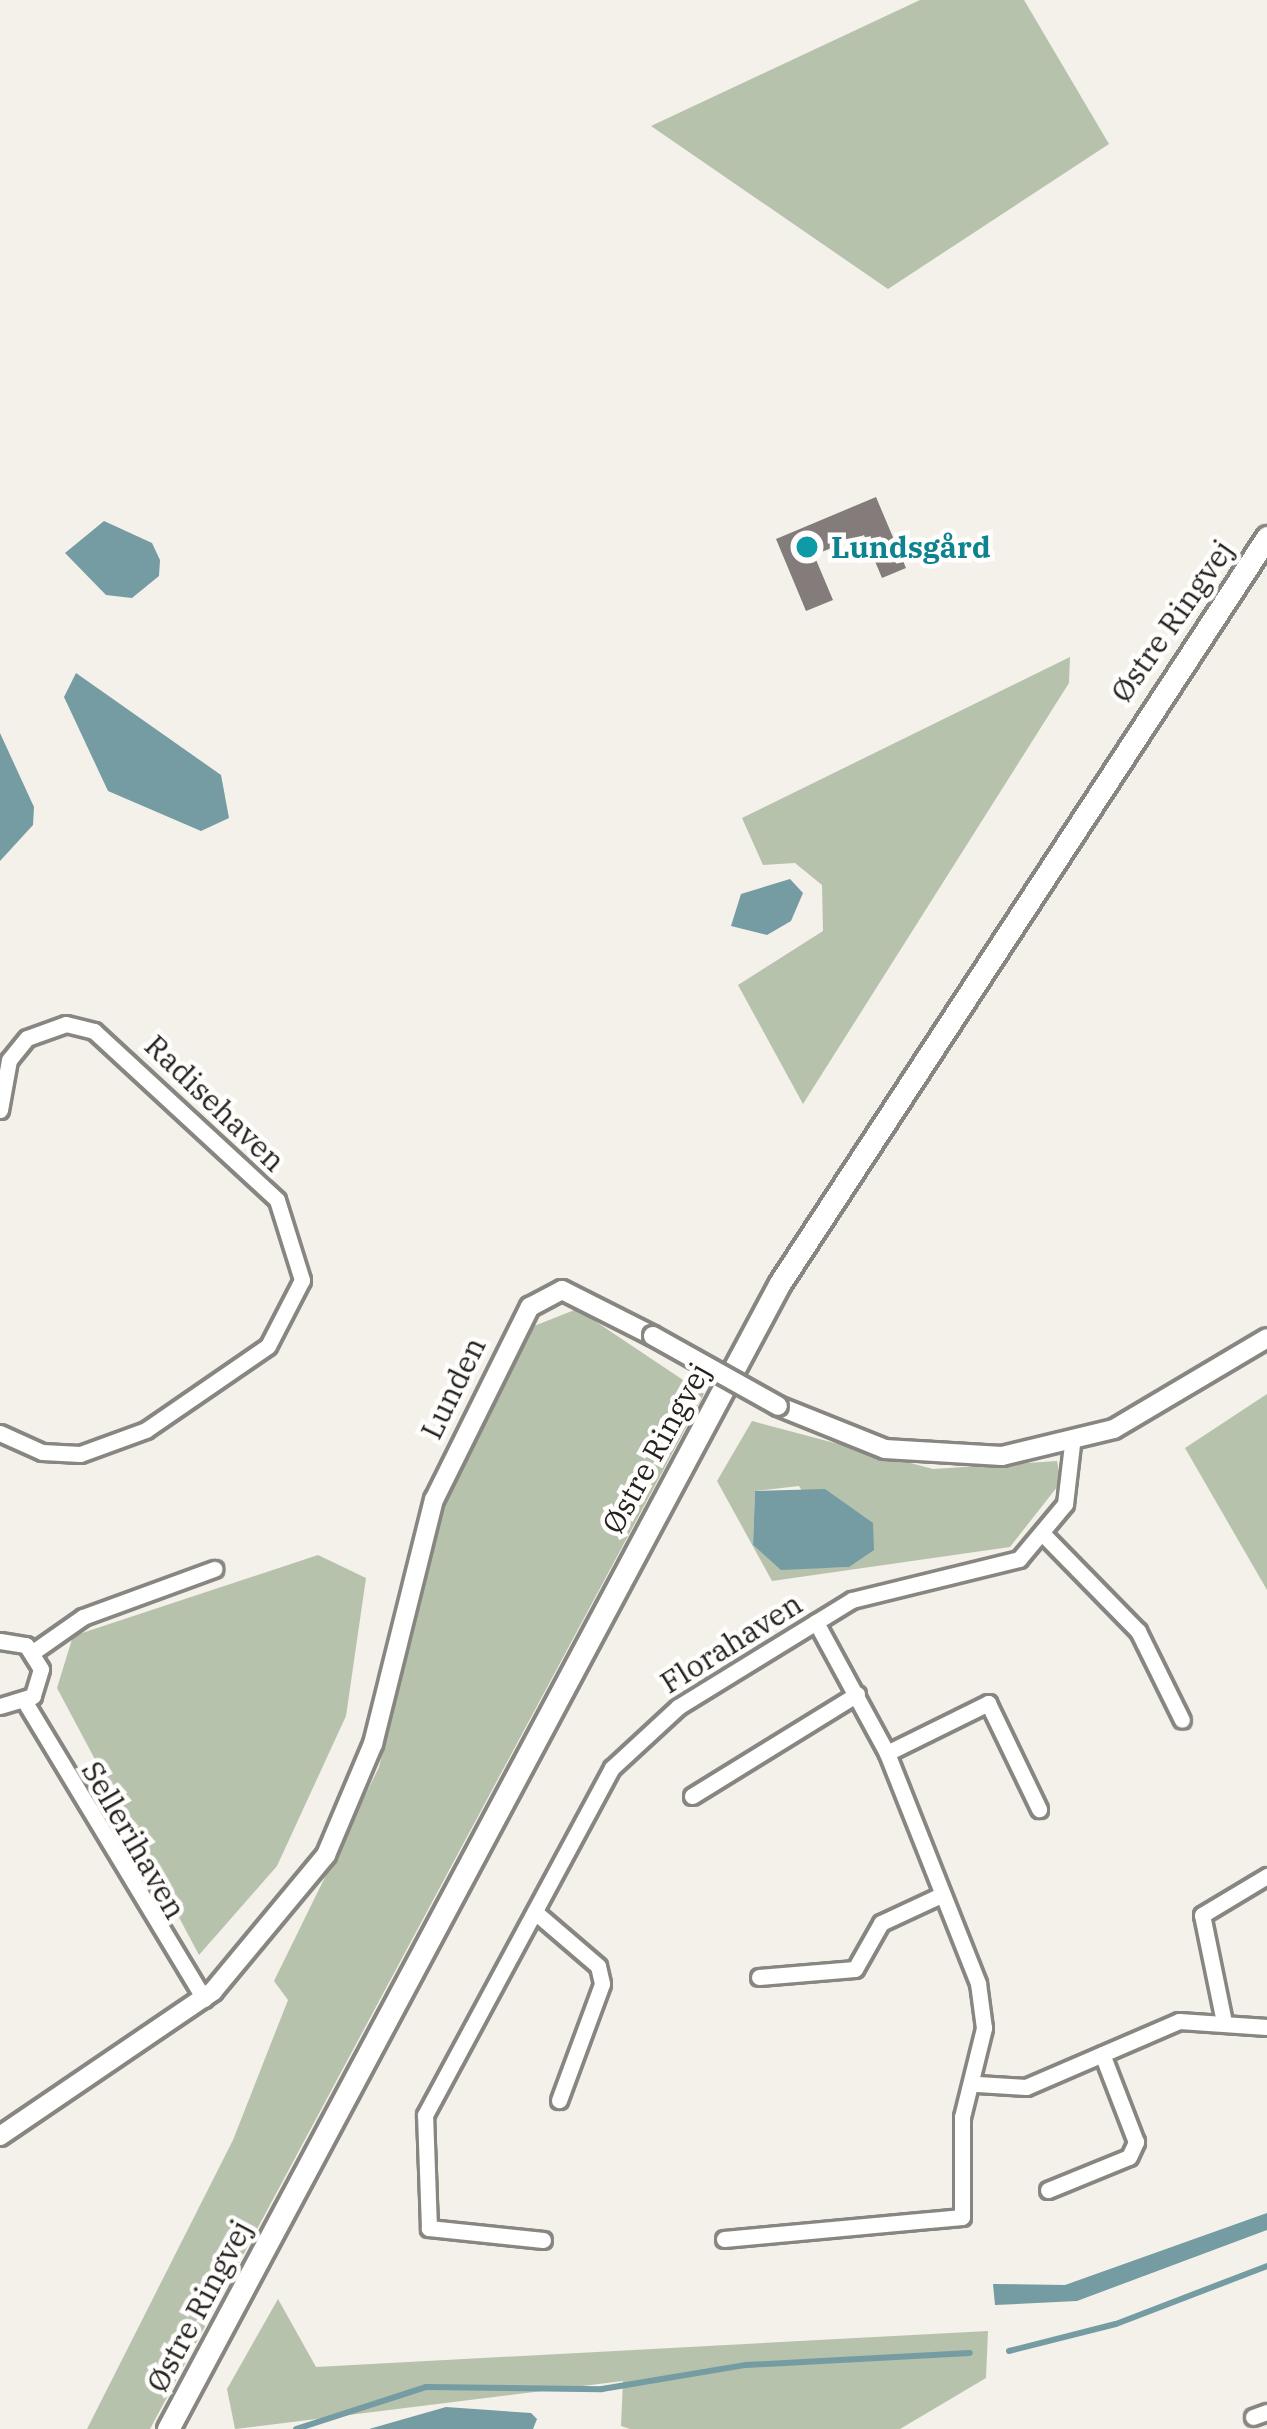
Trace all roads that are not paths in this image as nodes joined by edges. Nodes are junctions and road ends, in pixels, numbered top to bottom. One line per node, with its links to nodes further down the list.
1 (1267, 537): 32 (main road, Østre Ringvej)
2 (0, 1111): 4 (street, Radisehaven)
3 (1267, 1338): 5 (street, Lunden)
4 (0, 1432)
5 (1072, 1444): 6 (street); 22 (street, Lunden, bridge)
6 (1045, 1536): 8 (street, Florahaven); 14 (street)
7 (214, 1569): 10 (street)
8 (816, 1622): 11 (street); 20 (street, Florahaven)
9 (0, 1641): 10 (street)
10 (33, 1652): 12 (street)
11 (857, 1694): 15 (street); 16 (street)
12 (25, 1702): 13 (street); 22 (street, Sellerihaven)
13 (0, 1706)
14 (1182, 1720)
15 (887, 1754): 17 (street); 19 (street)
16 (692, 1796)
17 (1039, 1809)
18 (1267, 1876): 23 (street)
19 (939, 1896): 21 (street); 26 (street)
20 (535, 1912): 27 (street); 31 (street, Florahaven)
21 (759, 1977)
22 (204, 1999): 28 (street, Lunden)
23 (1223, 2018): 24 (street); 25 (street)
24 (1267, 2027)
25 (1102, 2054): 26 (street); 29 (street)
26 (976, 2084): 30 (street)
27 (559, 2100)
28 (0, 2136)
29 (1048, 2190)
30 (724, 2239)
31 (543, 2240)
32 (168, 2429)

